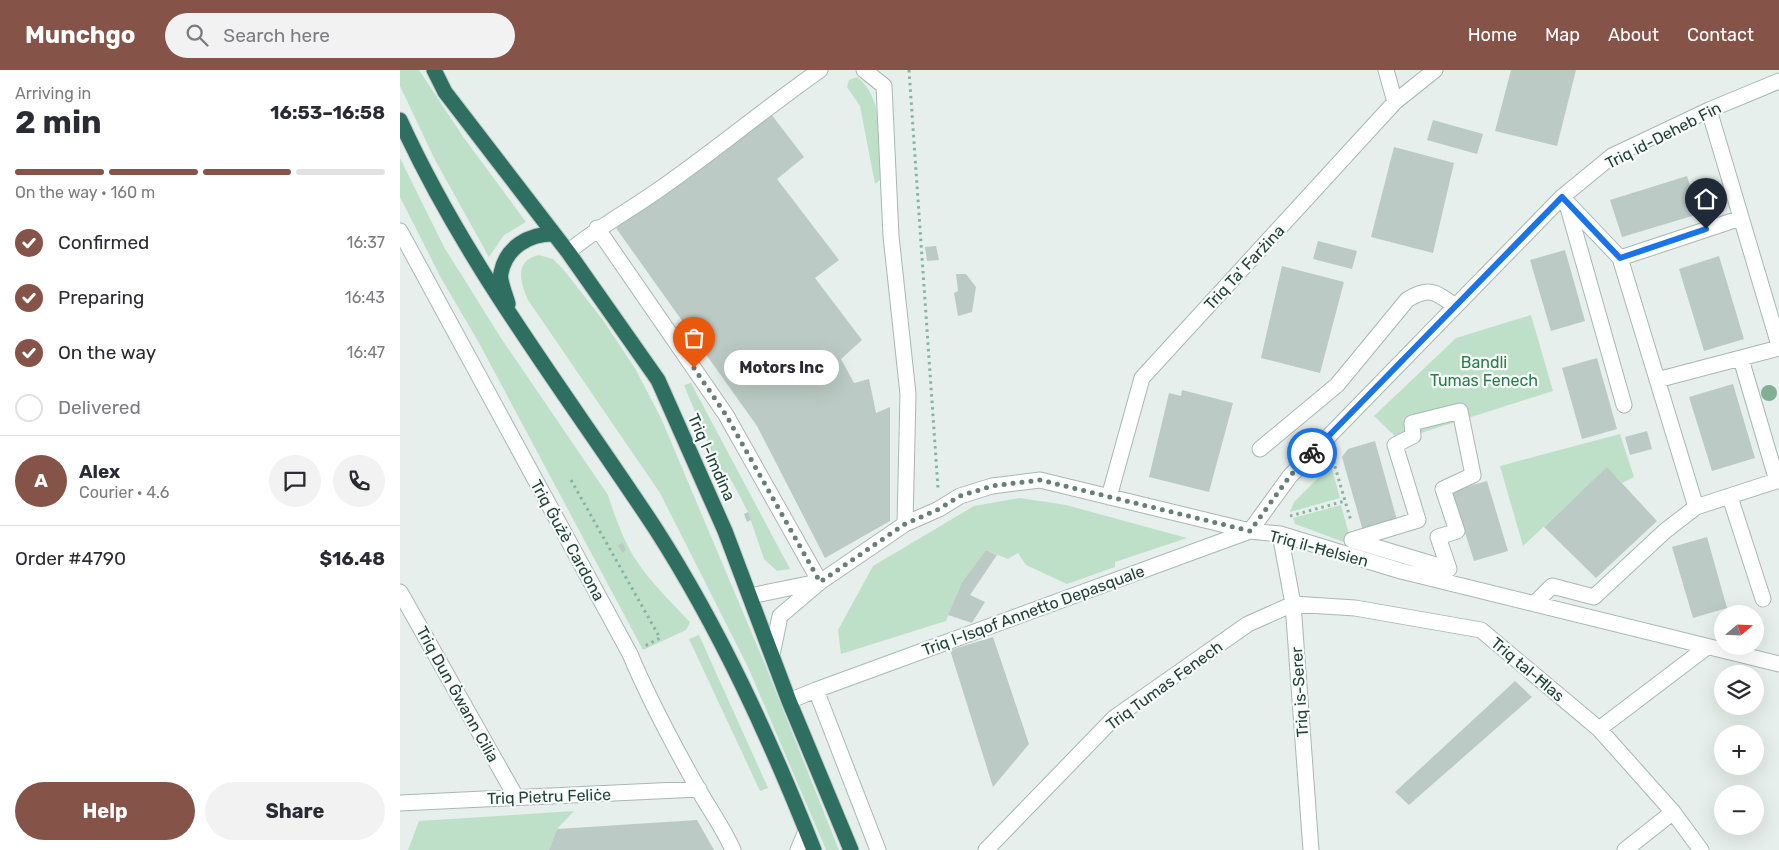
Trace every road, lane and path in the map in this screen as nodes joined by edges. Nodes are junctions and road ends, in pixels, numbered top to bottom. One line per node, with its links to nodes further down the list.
1 (434, 70): 15 (highway, Triq l-Imdina)
2 (820, 70): 13 (street)
3 (864, 70): 35 (street)
4 (909, 70): 33 (path)
5 (1386, 70): 8 (street)
6 (1435, 70): 8 (street, Triq Ta' Farżina)
7 (1779, 81): 9 (street, Triq id-Deheb Fin)
8 (1395, 102): 29 (street, Triq Ta' Farżina)
9 (1709, 110): 11 (street, Triq id-Deheb Fin); 12 (street)
10 (400, 120): 20 (highway)
11 (1564, 199): 17 (street); 19 (street, Triq id-Deheb Fin); 24 (street)
12 (1741, 218): 17 (street); 18 (street)
13 (597, 228): 16 (street); 41 (street)
14 (400, 231): 48 (street, Triq Ġużè Cardona)
15 (553, 234): 16 (highway, Triq l-Imdina); 20 (highway)
16 (568, 252): 43 (highway, Triq l-Imdina)
17 (1620, 258): 23 (street)
18 (1772, 296): 21 (street)
19 (1455, 306): 25 (street); 36 (street, Triq id-Deheb Fin)
20 (511, 315): 58 (highway)
21 (1779, 347): 22 (street)
22 (1741, 358): 23 (street); 28 (street)
23 (1657, 380): 32 (street)
24 (1624, 405)
25 (1260, 449)
26 (1332, 460): 31 (path)
27 (571, 480): 48 (path)
28 (1778, 480): 30 (street)
29 (1109, 497): 33 (street, Triq il-Ħelsien); 36 (street, Triq il-Ħelsien)
30 (1730, 497): 32 (street); 44 (street)
31 (1345, 501): 34 (path); 38 (path)
32 (1696, 507): 46 (street)
33 (939, 509): 35 (street, Triq il-Ħelsien)
34 (1290, 516)
35 (905, 524): 41 (street, Triq il-Ħelsien)
36 (1250, 531): 37 (street, Triq il-Ħelsien); 51 (street, Triq l-Isqof Annetto Depasquale)
37 (1280, 534): 40 (street, Triq il-Ħelsien); 45 (street, Triq is-Serer)
38 (1356, 539): 39 (street); 39 (street)
39 (1403, 555): 40 (street)
40 (1401, 571): 46 (street, Triq il-Ħelsien)
41 (820, 582): 43 (street, Triq il-Ħelsien); 49 (street, Triq il-Ħelsien)
42 (400, 592): 55 (street, Triq Dun Ġwann Cilia)
43 (750, 596): 49 (highway, Triq l-Imdina)
44 (1762, 599)
45 (1293, 604): 53 (street, Triq tal-Ħlas); 64 (street, Triq Tumas Fenech); 65 (street, Triq is-Serer)
46 (1535, 604): 47 (street, Triq il-Ħelsien)
47 (1707, 647): 50 (street, Triq il-Ħelsien); 53 (street)
48 (630, 654): 54 (street, Triq Ġużè Cardona)
49 (772, 655): 52 (highway, Triq l-Imdina)
50 (1779, 664)
51 (816, 690): 52 (street, Triq l-Isqof Annetto Depasquale); 63 (street)
52 (788, 701): 62 (highway, Triq l-Imdina)
53 (1599, 729): 57 (street, Triq tal-Ħlas)
54 (698, 790): 55 (street, Triq Pietru Feliċe); 59 (street, Triq Ġużè Cardona)
55 (516, 797): 56 (street, Triq Pietru Feliċe)
56 (400, 803)
57 (1673, 812): 66 (street); 67 (street, Triq tal-Ħlas)
58 (806, 831): 60 (street); 61 (highway)
59 (733, 850)
60 (798, 850)
61 (814, 850)
62 (850, 850)
63 (878, 850)
64 (986, 850)
65 (1311, 850)
66 (1625, 850)
67 (1701, 850)

